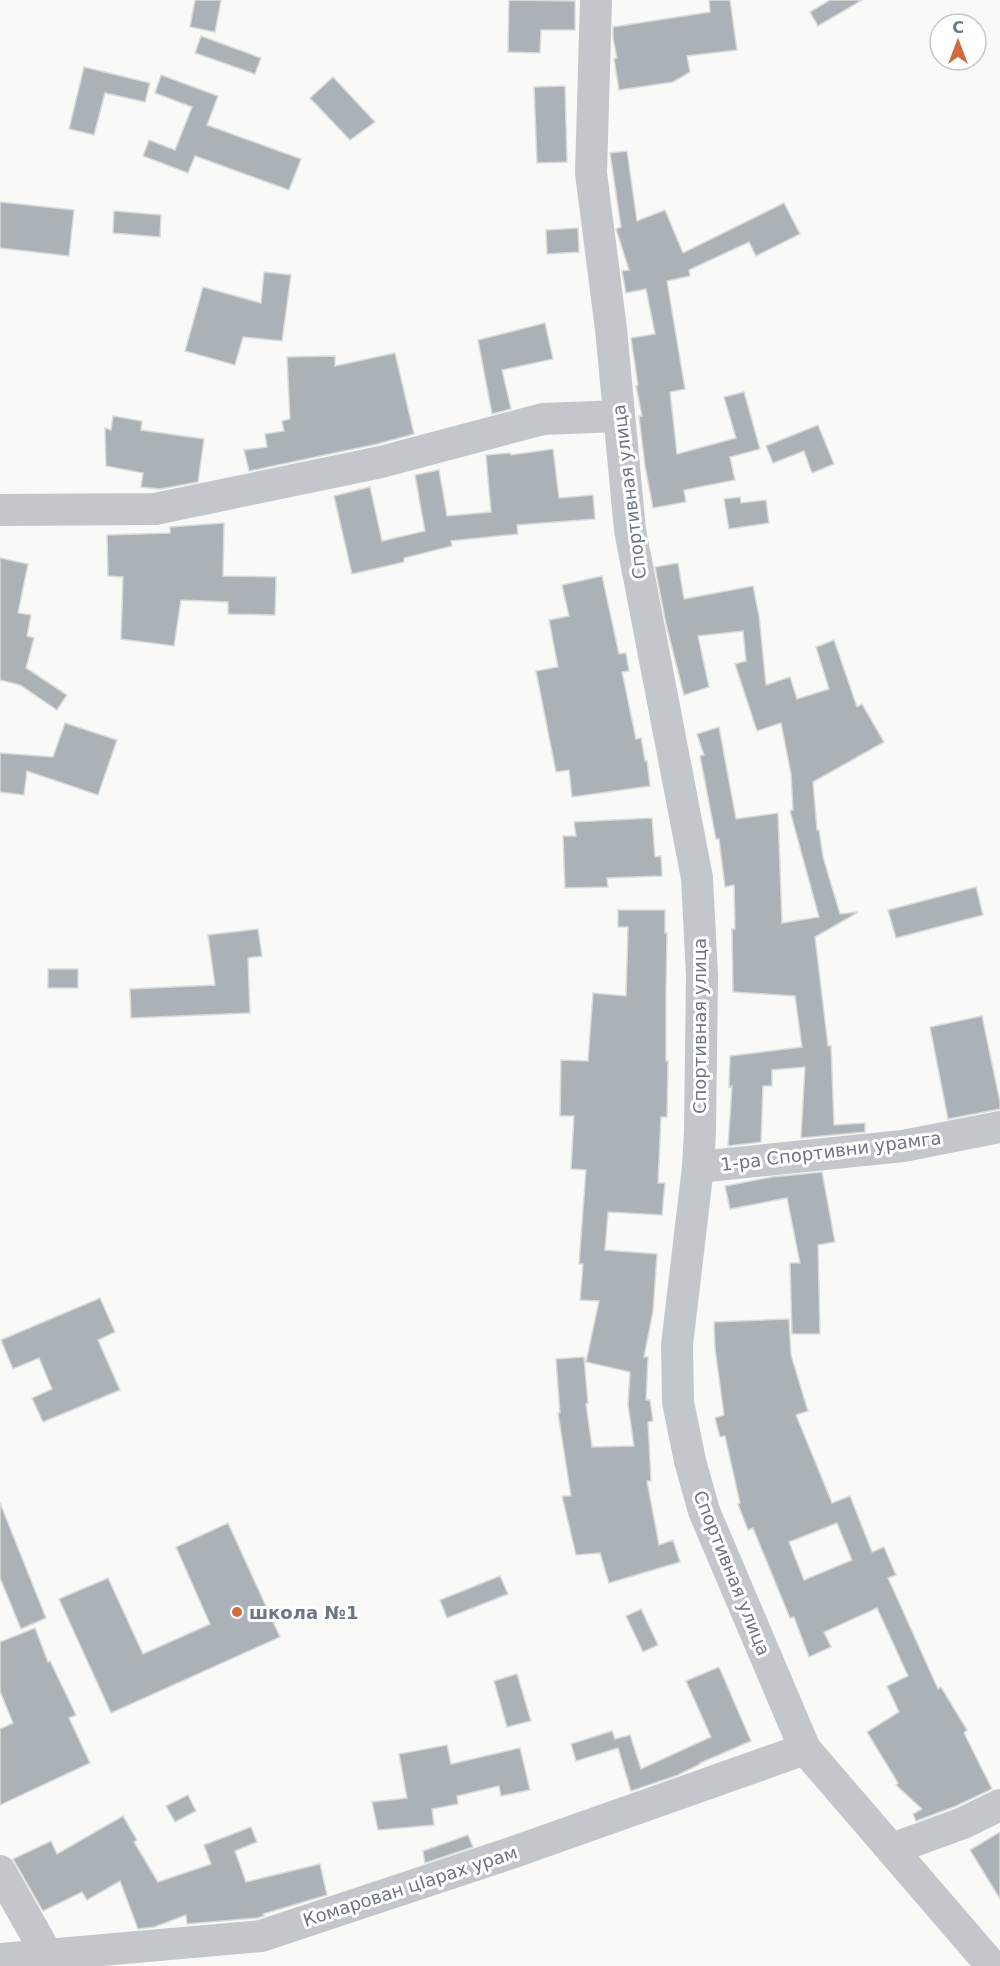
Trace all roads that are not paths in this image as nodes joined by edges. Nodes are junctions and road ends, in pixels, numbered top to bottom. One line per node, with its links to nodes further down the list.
1 (596, 0): 2 (street, Спортивная улица)
2 (619, 416): 3 (street); 5 (street, Спортивная улица)
3 (0, 510)
4 (1000, 1127): 5 (street, 1-ра Спортивни урамга)
5 (698, 1167): 6 (street, Спортивная улица)
6 (805, 1749): 8 (street, Спортивная улица); 10 (street, Комарован цIарах урам)
7 (1000, 1805): 8 (street)
8 (892, 1849): 12 (street, Спортивная улица)
9 (0, 1871): 10 (street)
10 (48, 1956): 11 (street, Комарован цIарах урам)
11 (0, 1959)
12 (992, 1966)

